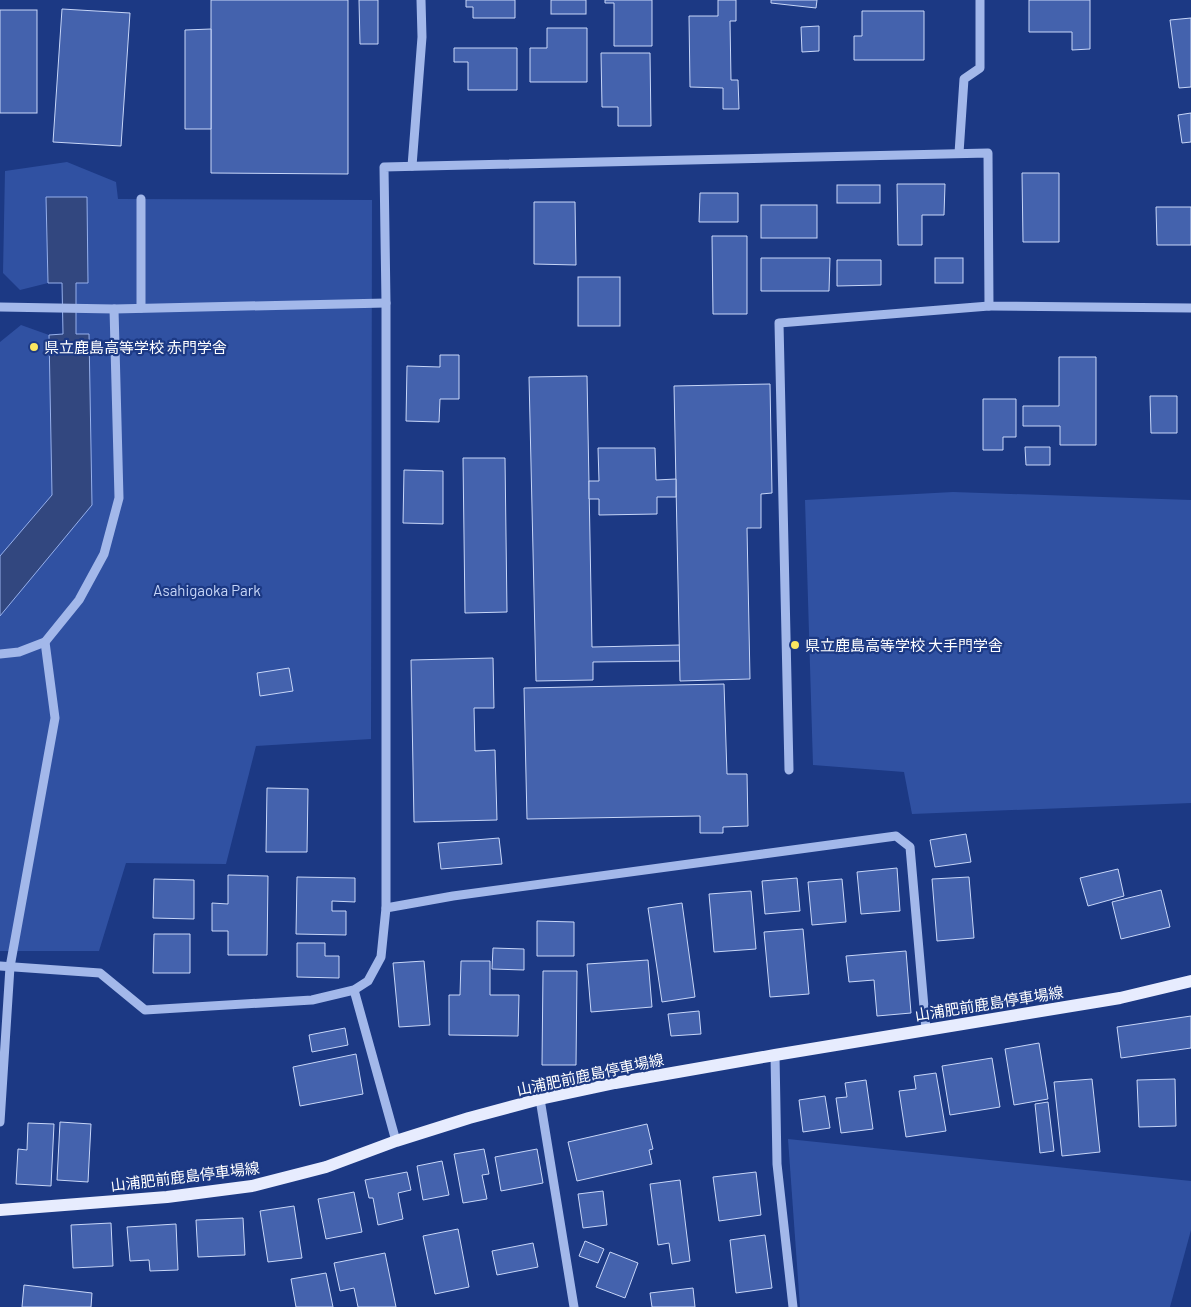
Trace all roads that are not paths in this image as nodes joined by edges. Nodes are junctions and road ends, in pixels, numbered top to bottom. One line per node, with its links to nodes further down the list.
1 (421, 0): 4 (street)
2 (980, 0): 3 (street)
3 (959, 153): 4 (street); 7 (street)
4 (412, 166): 6 (street)
5 (141, 199): 9 (street)
6 (386, 302): 9 (street); 15 (street)
7 (989, 306): 10 (street); 14 (street)
8 (0, 307): 11 (street)
9 (140, 308): 11 (street)
10 (1191, 308)
11 (114, 309): 12 (street)
12 (45, 642): 13 (street); 17 (street)
13 (0, 654)
14 (789, 770)
15 (386, 908): 19 (street); 20 (street)
16 (0, 966): 17 (street)
17 (10, 967): 19 (street); 23 (street)
18 (1191, 981): 20 (main road, 山浦肥前鹿島停車場線)
19 (354, 990): 24 (street)
20 (926, 1030): 21 (main road, 山浦肥前鹿島停車場線)
21 (776, 1055): 22 (main road, 山浦肥前鹿島停車場線); 27 (street)
22 (540, 1100): 24 (main road, 山浦肥前鹿島停車場線); 26 (street)
23 (0, 1122)
24 (396, 1141): 25 (main road, 山浦肥前鹿島停車場線)
25 (0, 1210)
26 (574, 1307)
27 (793, 1307)

